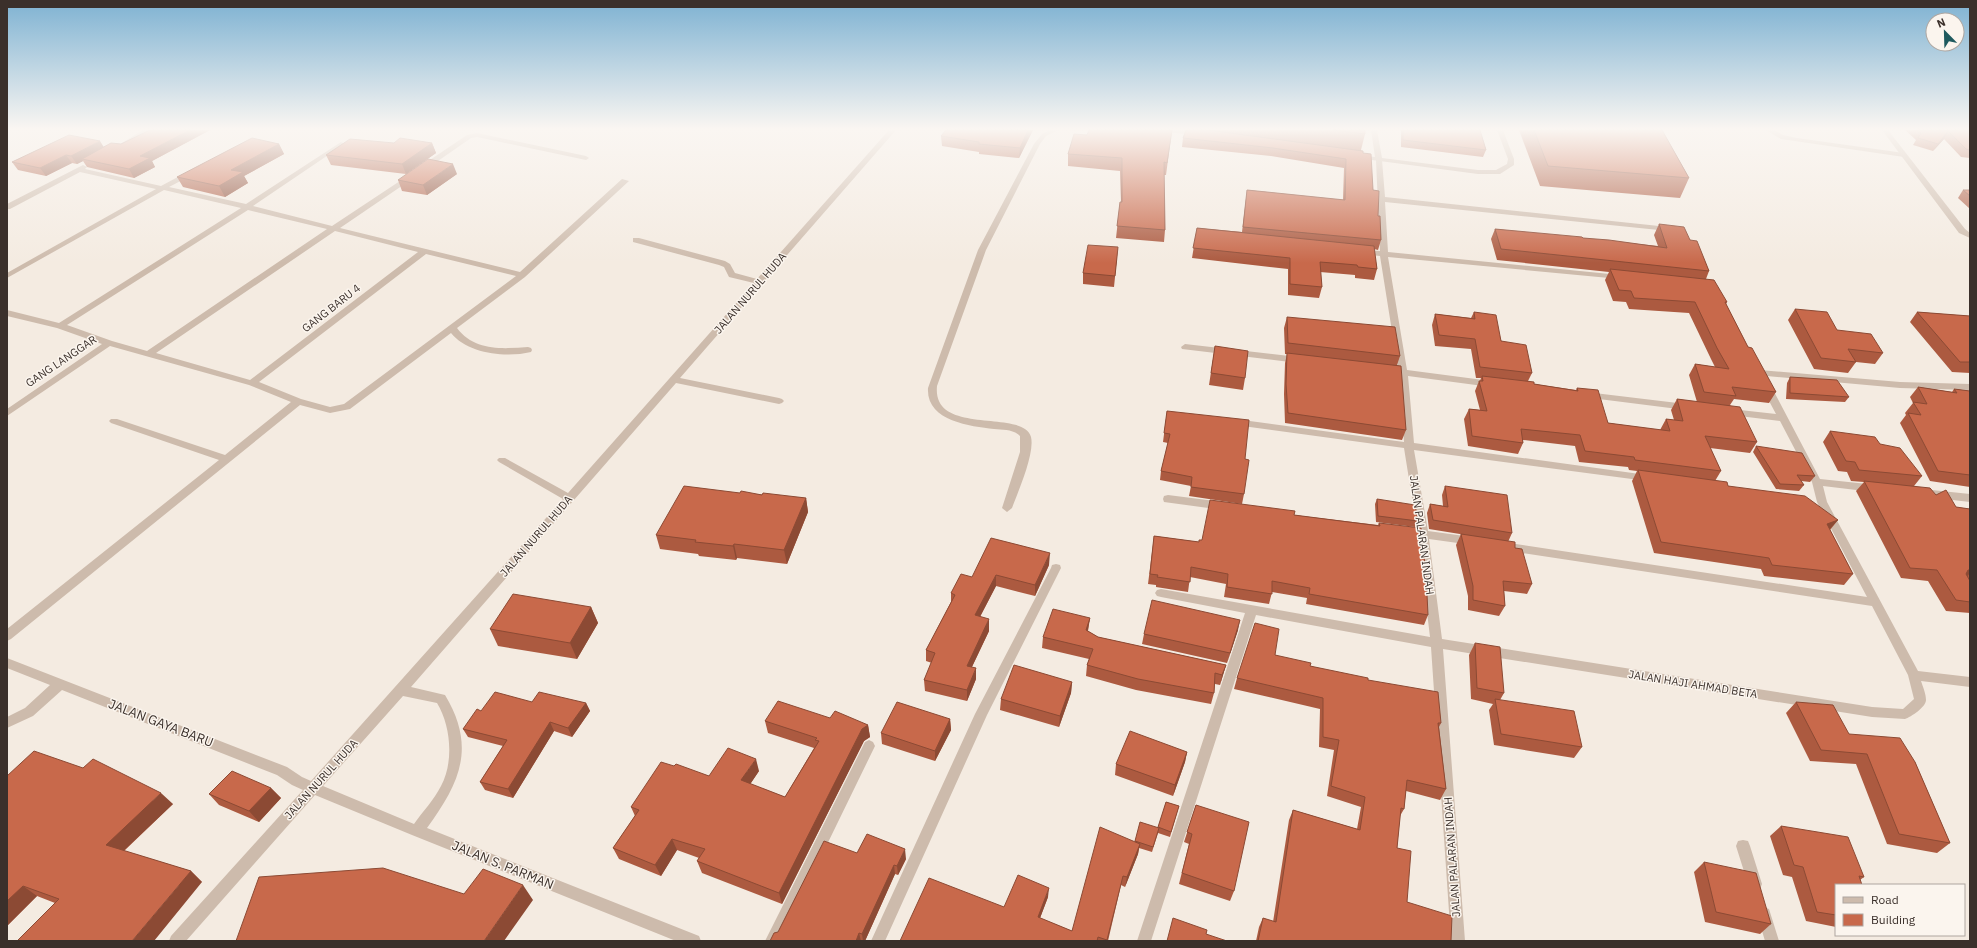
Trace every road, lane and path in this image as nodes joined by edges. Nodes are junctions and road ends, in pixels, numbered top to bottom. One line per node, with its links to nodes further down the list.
1 (70, 174): 13 (street)
2 (98, 174): 11 (street)
3 (186, 174): 11 (street)
4 (296, 174): 14 (street)
5 (413, 174): 16 (street)
6 (854, 174): 25 (street, JALAN NURUL HUDA)
7 (1021, 174): 60 (street)
8 (1380, 174): 12 (street, JALAN PALARAN INDAH)
9 (1919, 174): 17 (street)
10 (625, 181): 22 (street)
11 (161, 188): 14 (street); 23 (street)
12 (1381, 200): 15 (street); 21 (street, JALAN PALARAN INDAH)
13 (7, 207)
14 (247, 207): 16 (street); 27 (street)
15 (1659, 228)
16 (332, 230): 19 (street); 32 (street)
17 (1970, 236)
18 (636, 240): 25 (street)
19 (424, 251): 22 (street); 37 (street, GANG BARU 4)
20 (1352, 251): 21 (street)
21 (1384, 254): 24 (street); 35 (street, JALAN PALARAN INDAH)
22 (522, 275): 28 (street)
23 (7, 276)
24 (1627, 278)
25 (759, 282): 36 (street, JALAN NURUL HUDA)
26 (7, 313): 27 (street)
27 (60, 326): 29 (street)
28 (452, 328): 31 (street); 41 (street)
29 (109, 343): 32 (street); 45 (street, GANG LANGGAR)
30 (1185, 347): 33 (street)
31 (528, 350)
32 (149, 354): 37 (street)
33 (1310, 362)
34 (1388, 371): 35 (street)
35 (1403, 373): 38 (street); 49 (street, JALAN PALARAN INDAH)
36 (673, 380): 42 (street); 56 (street, JALAN NURUL HUDA)
37 (252, 383): 41 (street)
38 (1498, 384)
39 (1970, 387): 46 (street)
40 (1577, 394): 43 (street)
41 (298, 401): 50 (street)
42 (779, 401)
43 (1696, 408)
44 (1720, 411): 46 (street)
45 (7, 413)
46 (1783, 418): 53 (street)
47 (114, 420): 50 (street)
48 (1229, 421): 49 (street)
49 (1409, 446): 52 (street); 62 (street, JALAN PALARAN INDAH)
50 (228, 459): 67 (street)
51 (502, 460): 56 (street)
52 (1655, 479)
53 (1817, 482): 54 (street); 65 (street)
54 (1886, 489)
55 (1909, 492): 57 (street)
56 (569, 498): 75 (street, JALAN NURUL HUDA)
57 (1970, 498)
58 (1168, 499): 59 (street)
59 (1230, 507)
60 (1007, 508)
61 (1408, 531): 62 (street)
62 (1423, 534): 65 (street); 68 (street, JALAN PALARAN INDAH)
63 (1056, 568): 84 (street)
64 (1161, 593): 66 (street)
65 (1874, 602): 72 (street)
66 (1252, 610): 68 (street); 71 (street)
67 (7, 636)
68 (1437, 643): 72 (street, JALAN HAJI AHMAD BETA); 86 (street, JALAN PALARAN INDAH)
69 (7, 663): 74 (street, JALAN GAYA BARU)
70 (1217, 668): 71 (street)
71 (1232, 671): 85 (street)
72 (1914, 675): 73 (street)
73 (1970, 682)
74 (60, 684): 76 (street); 78 (street, JALAN GAYA BARU)
75 (401, 690): 78 (street, JALAN NURUL HUDA); 79 (street)
76 (7, 723)
77 (869, 746): 83 (street)
78 (313, 787): 79 (street, JALAN S. PARMAN); 81 (street, JALAN NURUL HUDA)
79 (417, 831): 82 (street, JALAN S. PARMAN)
80 (1743, 846): 87 (street)
81 (176, 941)
82 (694, 941)
83 (772, 941)
84 (878, 941)
85 (1144, 941)
86 (1458, 941)
87 (1772, 941)

